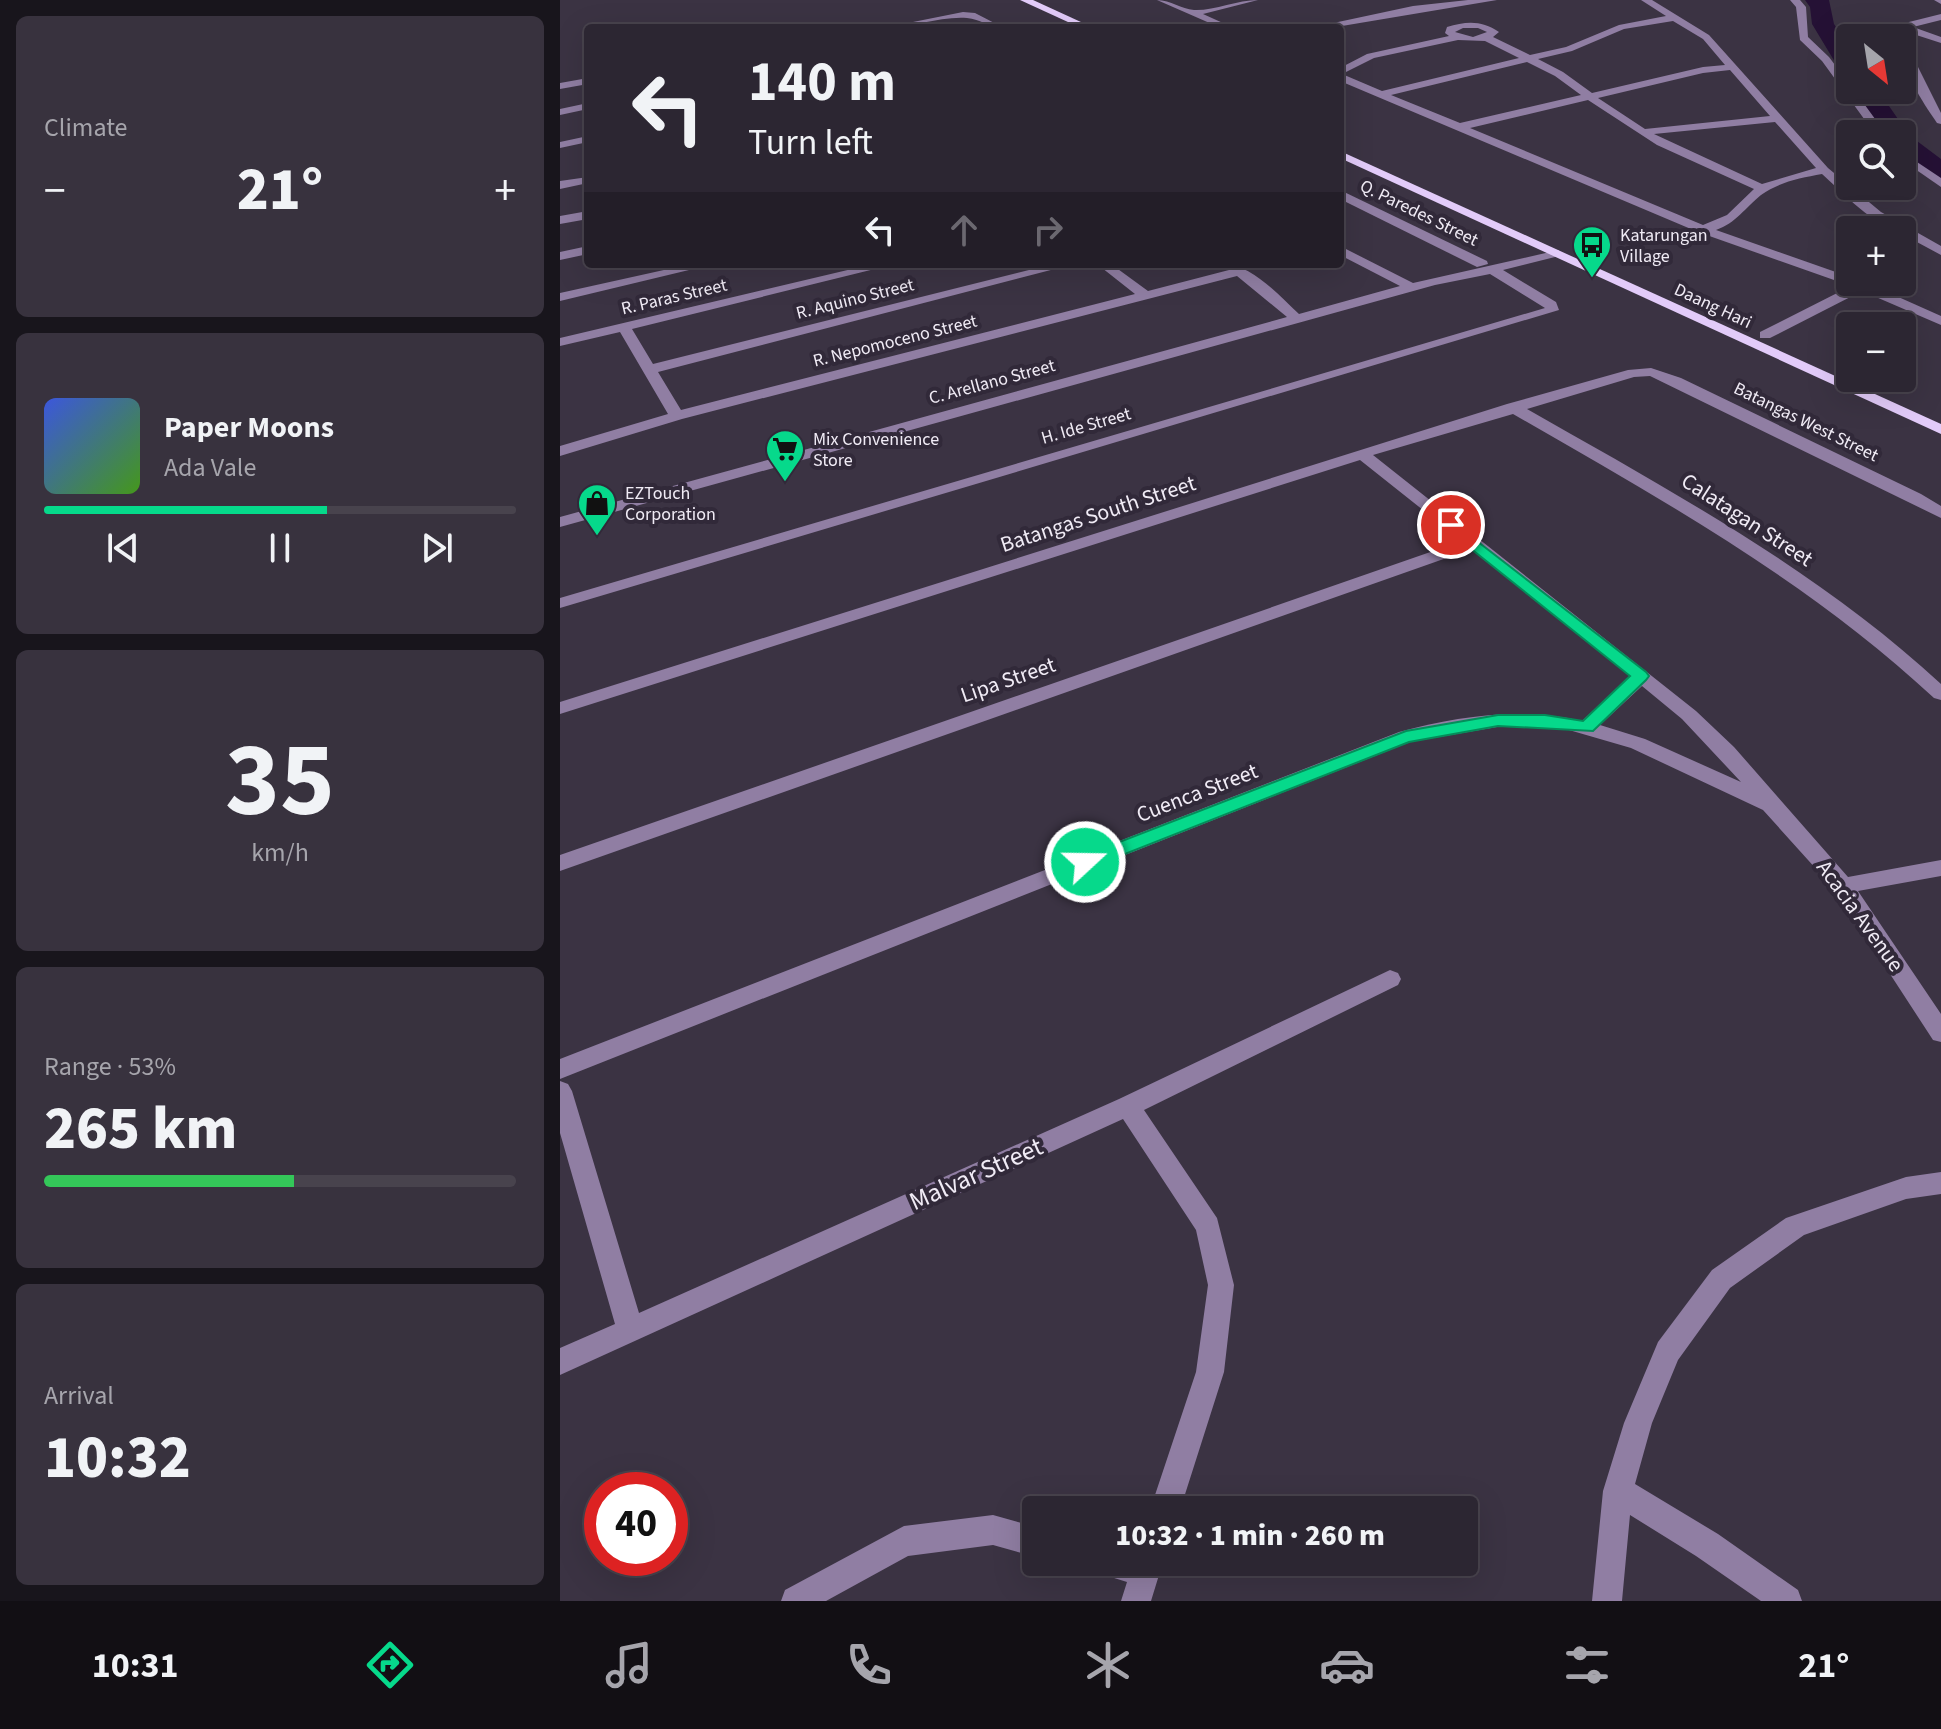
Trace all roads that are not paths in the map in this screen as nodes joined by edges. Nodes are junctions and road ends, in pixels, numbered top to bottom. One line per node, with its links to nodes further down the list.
1 (1025, 0): 18 (main road)
2 (1162, 0): 10 (street)
3 (1253, 0): 10 (street)
4 (1492, 0): 9 (street)
5 (1646, 0): 12 (street)
6 (1795, 0): 40 (street)
7 (1383, 1): 9 (street)
8 (1014, 4): 17 (main road)
9 (1413, 9): 11 (street); 20 (street)
10 (1192, 13): 19 (street)
11 (1433, 16)
12 (1677, 17): 25 (street); 27 (street)
13 (1941, 17): 21 (street)
14 (1445, 21): 23 (street)
15 (918, 24): 16 (street)
16 (991, 24)
17 (1056, 24)
18 (1080, 24)
19 (1219, 24)
20 (1336, 24)
21 (1916, 25)
22 (1916, 31): 24 (street)
23 (1455, 32): 25 (street); 26 (street); 28 (street)
24 (1941, 40)
25 (1529, 58): 35 (street); 36 (street)
26 (1344, 59)
27 (1733, 67): 36 (street); 39 (street)
28 (1344, 73)
29 (1916, 73): 33 (street)
30 (1344, 77): 35 (street)
31 (584, 82): 32 (street)
32 (560, 86)
33 (1924, 89): 34 (street); 41 (street)
34 (1938, 90)
35 (1382, 94): 42 (street)
36 (1592, 96): 42 (street); 43 (street)
37 (584, 107): 38 (street)
38 (560, 112)
39 (1778, 118): 43 (street); 49 (street)
40 (1868, 120)
41 (1941, 121)
42 (1459, 127): 57 (street)
43 (1643, 132): 53 (street)
44 (584, 140): 46 (street)
45 (1344, 143): 79 (main road, Daang Hari)
46 (560, 145)
47 (1344, 156): 58 (main road, Daang Hari)
48 (1916, 165): 51 (street)
49 (1824, 170): 53 (street); 60 (street)
50 (584, 181): 52 (street)
51 (1941, 184)
52 (560, 185)
53 (1763, 189): 57 (street)
54 (1344, 196): 63 (street, Q. Paredes Street)
55 (584, 216): 56 (street)
56 (560, 220)
57 (1702, 229): 70 (street)
58 (1548, 250): 63 (street, C. Arellano Street); 88 (main road, Daang Hari)
59 (584, 251): 62 (street)
60 (1941, 251)
61 (1344, 252): 71 (street)
62 (560, 256)
63 (1487, 266): 71 (street, C. Arellano Street); 94 (street, H. Ide Street)
64 (690, 268): 75 (street)
65 (872, 268): 78 (street, R. Paras Street)
66 (1052, 268): 82 (street, R. Aquino Street)
67 (1108, 268): 73 (street)
68 (1231, 268): 73 (street, R. Nepomoceno Street)
69 (1235, 268): 76 (street)
70 (1836, 277)
71 (1412, 287): 76 (street, C. Arellano Street)
72 (1836, 294): 79 (street)
73 (1145, 295): 87 (street, R. Nepomoceno Street)
74 (1884, 296): 77 (street)
75 (560, 297)
76 (1297, 319): 92 (street, C. Arellano Street)
77 (1941, 321)
78 (624, 327): 80 (street, R. Paras Street); 82 (street)
79 (1765, 335): 81 (main road, Daang Hari)
80 (560, 342)
81 (1836, 367)
82 (651, 369): 87 (street)
83 (1651, 372): 85 (street, Batangas South Street); 91 (street, Batangas West Street)
84 (1891, 392): 86 (main road)
85 (1512, 407): 90 (street, Batangas South Street); 96 (street, Calatagan Street)
86 (1941, 415)
87 (677, 416): 89 (street, R. Nepomoceno Street)
88 (1941, 430)
89 (560, 451)
90 (1362, 454): 93 (street, Acacia Avenue); 97 (street, Batangas South Street)
91 (1941, 513)
92 (560, 522)
93 (1473, 543): 95 (street, Acacia Avenue); 100 (street, Lipa Street)
94 (560, 603)
95 (1641, 676): 98 (street); 99 (street, Acacia Avenue)
96 (1941, 694)
97 (560, 708)
98 (1587, 727): 99 (street, Cuenca Street); 105 (street, Cuenca Street)
99 (1770, 805): 102 (street, Acacia Avenue)
100 (560, 863)
101 (1941, 868): 102 (street)
102 (1843, 886): 104 (street, Acacia Avenue)
103 (1390, 979): 107 (street, Malvar Street)
104 (1941, 1033)
105 (560, 1069)
106 (560, 1091): 109 (street)
107 (1128, 1106): 109 (street, Malvar Street); 112 (street)
108 (1941, 1183): 111 (street)
109 (630, 1329): 110 (street, Malvar Street)
110 (560, 1362)
111 (1618, 1491): 115 (street); 116 (street)
112 (1170, 1496)
113 (1022, 1538): 114 (street)
114 (796, 1601)
115 (1607, 1601)
116 (1787, 1601)

